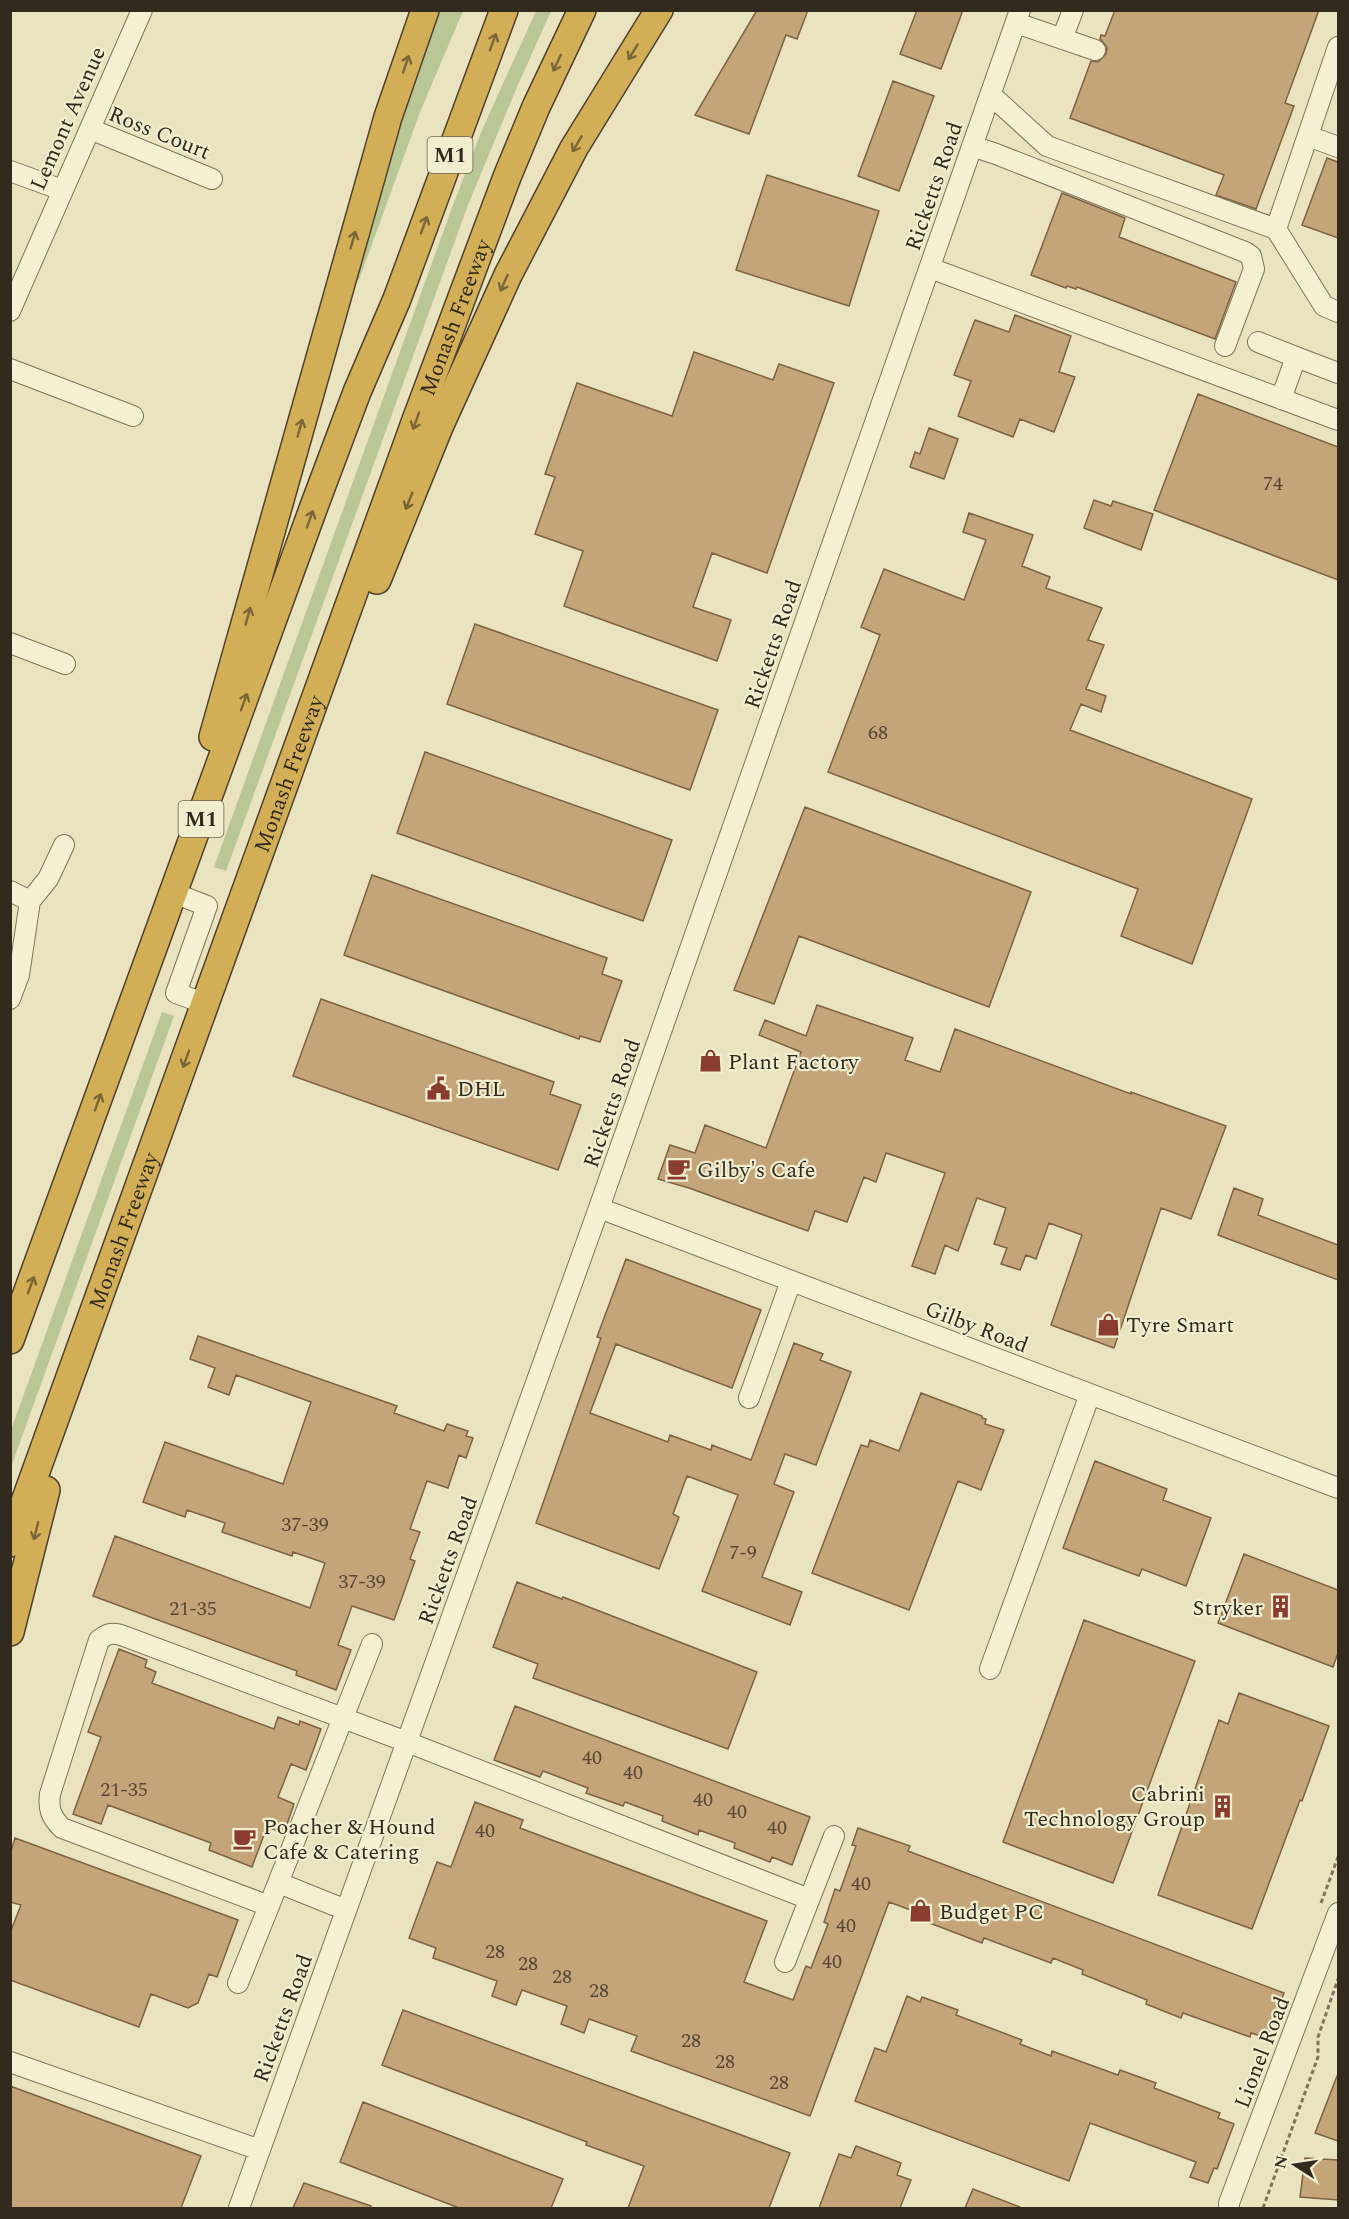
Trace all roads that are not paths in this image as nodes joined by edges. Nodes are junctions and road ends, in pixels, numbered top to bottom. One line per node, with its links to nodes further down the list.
1 (142, 10): 12 (street, Lemont Avenue)
2 (425, 10): 37 (highway, one-way to 2)
3 (504, 10): 35 (highway, M1, one-way to 3)
4 (582, 10): 39 (highway, Monash Freeway / M1, one-way to 39)
5 (659, 10): 39 (highway, one-way to 39)
6 (1073, 10): 8 (street)
7 (1018, 17): 8 (street); 11 (street, Ricketts Road)
8 (1062, 39): 10 (street)
9 (1338, 47): 13 (street)
10 (1095, 50)
11 (991, 94): 14 (street, Ricketts Road); 19 (street)
12 (90, 129): 17 (street, Ross Court); 18 (street, Lemont Avenue)
13 (1308, 136): 15 (street); 19 (street)
14 (972, 146): 20 (street, Ricketts Road); 24 (street)
15 (1338, 147)
16 (10, 171): 18 (street)
17 (212, 179)
18 (62, 190): 21 (street, Lemont Avenue)
19 (1275, 229): 22 (street)
20 (930, 268): 28 (street); 40 (street, Ricketts Road)
21 (10, 311)
22 (1338, 312)
23 (1258, 342): 25 (street)
24 (1225, 346)
25 (1296, 357): 27 (street); 28 (street)
26 (10, 369): 29 (street)
27 (1338, 373)
28 (1281, 399): 30 (street)
29 (133, 416)
30 (1338, 420)
31 (10, 643): 32 (street)
32 (65, 664)
33 (64, 845): 36 (street)
34 (10, 891): 36 (street)
35 (174, 893): 37 (highway, M1); 39 (street)
36 (30, 900): 38 (street)
37 (152, 955): 42 (highway, M1, one-way to 37)
38 (10, 999)
39 (206, 1004): 43 (highway, Monash Freeway / M1, one-way to 43)
40 (599, 1208): 41 (street, Gilby Road); 52 (street, Ricketts Road)
41 (791, 1281): 44 (street, Gilby Road); 45 (street)
42 (10, 1340)
43 (81, 1352): 47 (highway, Monash Freeway / M1); 48 (highway, one-way to 48)
44 (1090, 1394): 46 (street, Gilby Road); 50 (street)
45 (749, 1398)
46 (1338, 1488)
47 (10, 1543)
48 (10, 1632)
49 (372, 1644): 51 (street)
50 (990, 1669)
51 (343, 1718): 52 (street); 54 (street); 56 (street)
52 (407, 1742): 55 (street); 57 (street, Ricketts Road)
53 (834, 1836): 55 (street)
54 (279, 1883): 56 (street); 57 (street)
55 (809, 1899): 59 (street)
56 (269, 1906): 60 (street)
57 (346, 1910): 62 (street, Ricketts Road)
58 (1338, 1913): 64 (street, Lionel Road)
59 (785, 1962)
60 (238, 1983)
61 (10, 2062): 62 (street)
62 (260, 2150): 63 (street, Ricketts Road)
63 (239, 2208)
64 (1229, 2208)

